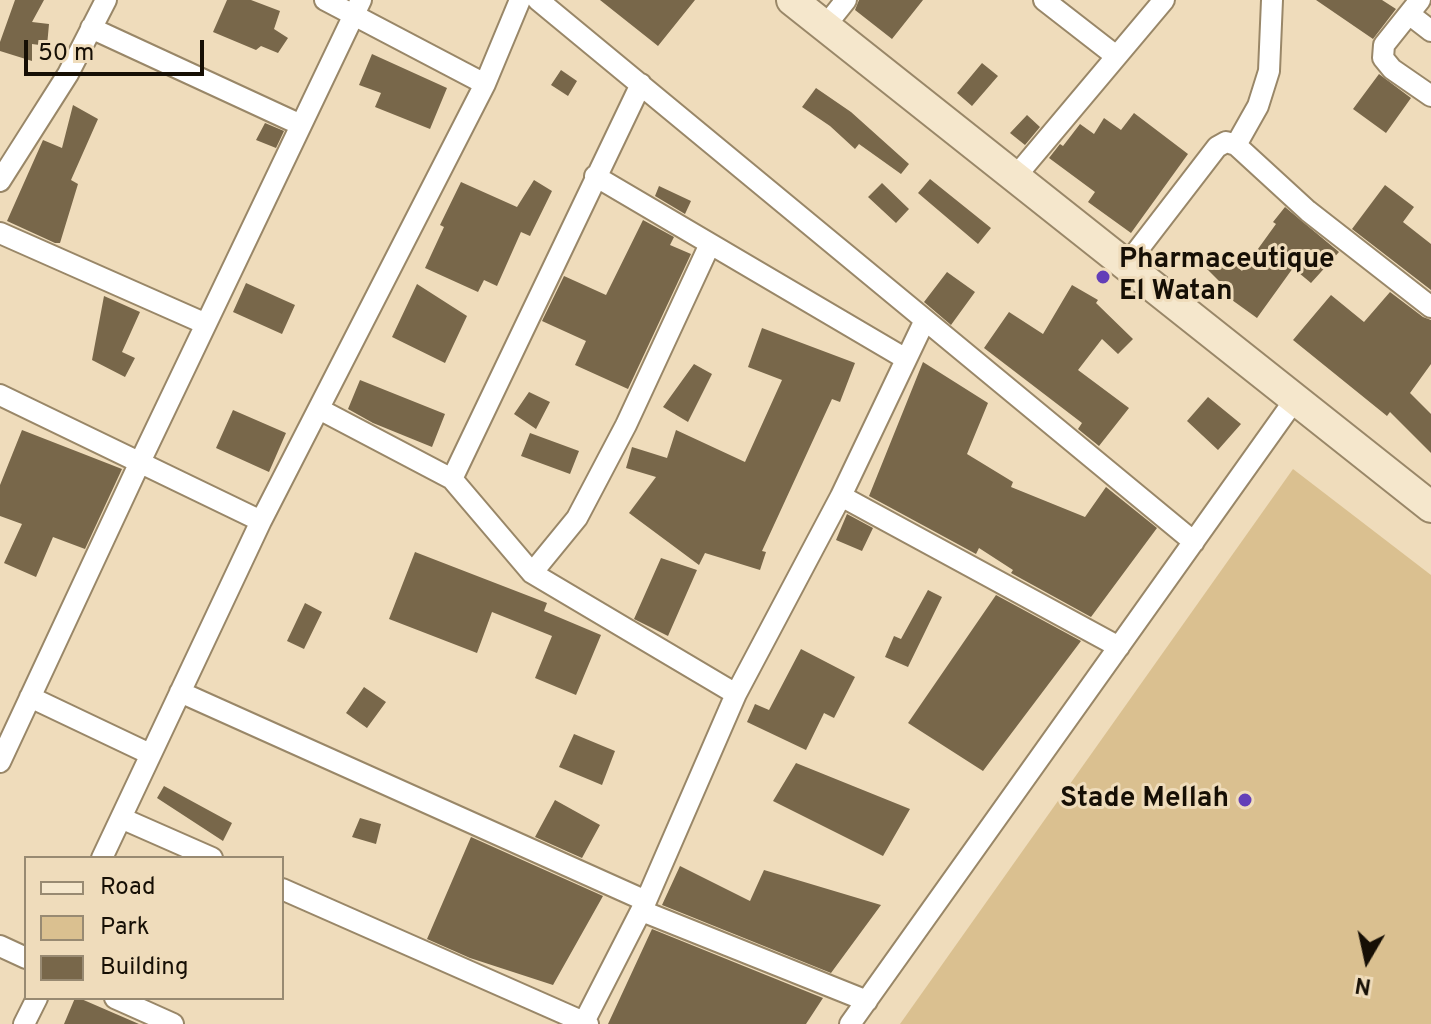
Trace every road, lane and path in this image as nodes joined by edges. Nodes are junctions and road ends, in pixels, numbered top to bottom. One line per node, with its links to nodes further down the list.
1 (106, 0): 13 (street)
2 (325, 0): 11 (street)
3 (520, 0): 16 (street)
4 (538, 0): 17 (street)
5 (792, 0): 12 (main road)
6 (846, 0): 12 (street)
7 (1044, 0): 15 (street)
8 (1164, 0): 15 (street)
9 (1272, 0): 20 (street)
10 (1414, 7): 14 (street); 18 (street)
11 (357, 8): 16 (street); 19 (street)
12 (826, 25): 22 (main road)
13 (91, 28): 19 (street); 23 (street)
14 (1431, 31)
15 (1116, 56): 22 (street)
16 (485, 84): 33 (street)
17 (641, 84): 21 (street); 28 (street)
18 (1431, 96)
19 (301, 125): 29 (street)
20 (1236, 145): 26 (street); 27 (street)
21 (595, 176): 25 (street); 35 (street)
22 (1016, 176): 26 (main road)
23 (0, 181)
24 (0, 233): 29 (street)
25 (710, 244): 30 (street); 40 (street)
26 (1127, 264): 32 (main road)
27 (1431, 307)
28 (925, 320): 30 (street); 39 (street)
29 (206, 324): 34 (street)
30 (906, 359): 36 (street)
31 (0, 395): 34 (street)
32 (1296, 398): 37 (main road); 39 (street)
33 (319, 409): 35 (street); 38 (street)
34 (140, 462): 38 (street); 44 (street)
35 (452, 479): 40 (street)
36 (841, 496): 41 (street); 43 (street)
37 (1431, 507)
38 (261, 521): 42 (street)
39 (1194, 542): 41 (street)
40 (532, 573): 43 (street)
41 (1119, 647): 56 (street)
42 (180, 692): 45 (street); 51 (street)
43 (736, 694): 51 (street)
44 (30, 697): 45 (street); 46 (street)
45 (150, 754): 47 (street)
46 (0, 762)
47 (121, 818): 48 (street); 49 (street)
48 (103, 856)
49 (207, 856)
50 (284, 890): 57 (street)
51 (644, 906): 56 (street); 57 (street)
52 (0, 946): 53 (street)
53 (24, 957)
54 (36, 1000): 58 (street)
55 (119, 1000): 59 (street)
56 (867, 1001): 60 (street)
57 (576, 1021)
58 (24, 1024)
59 (173, 1024)
60 (850, 1024)

